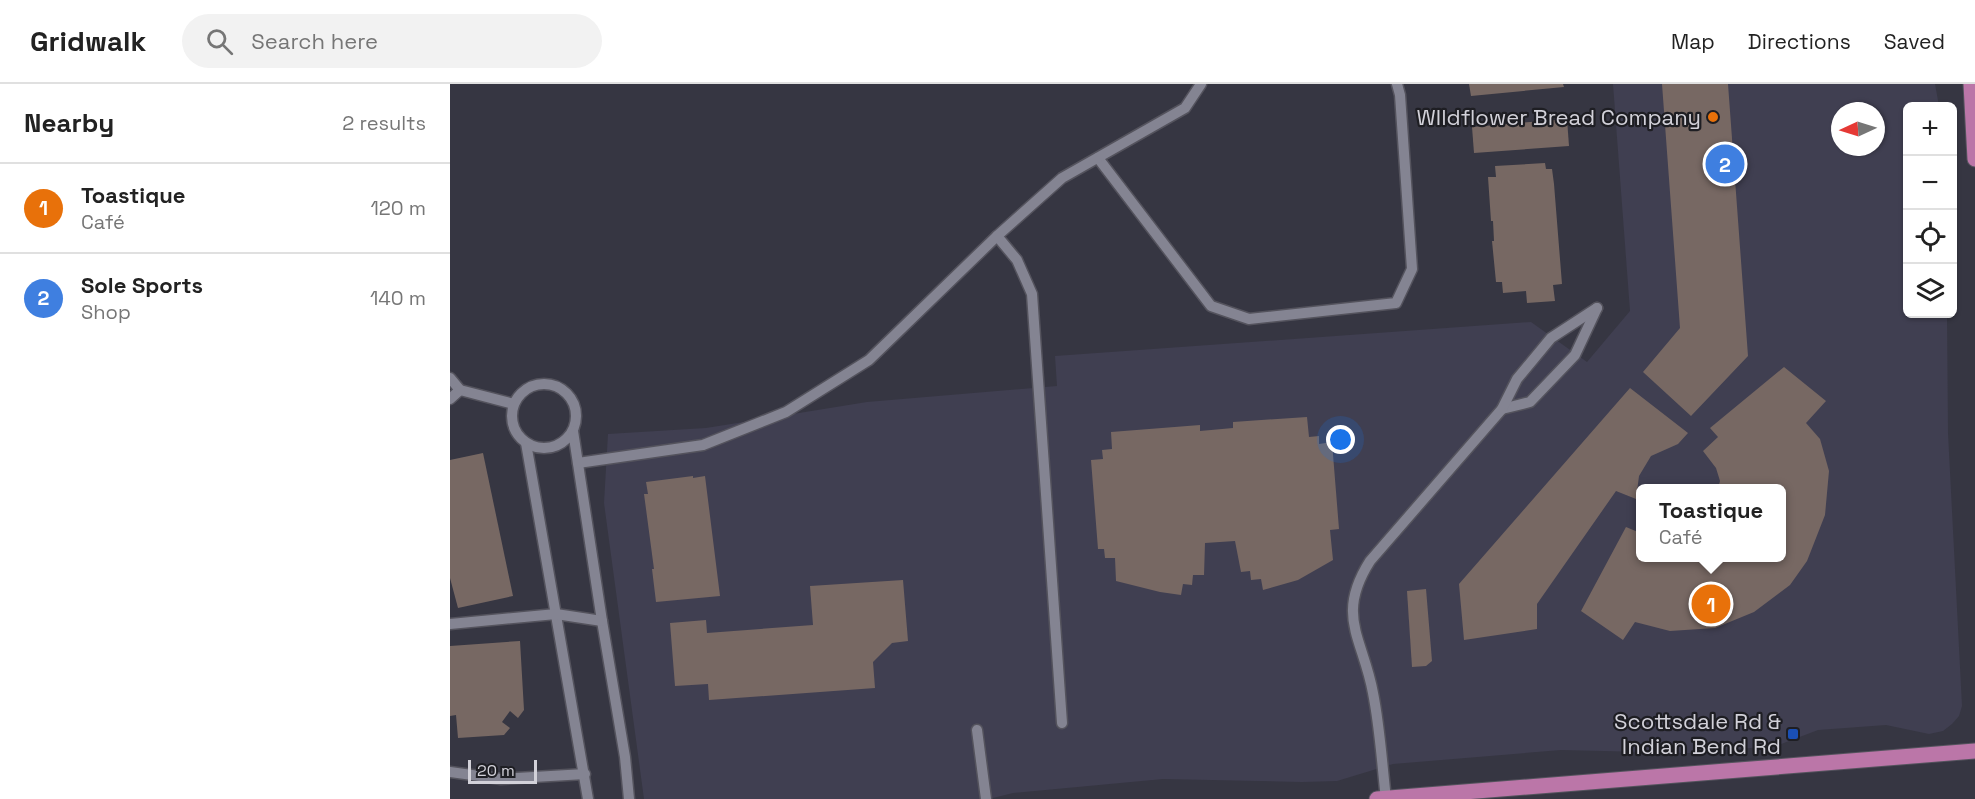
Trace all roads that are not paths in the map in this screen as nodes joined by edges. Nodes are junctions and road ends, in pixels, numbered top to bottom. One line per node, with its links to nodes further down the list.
1 (1201, 84): 4 (lane)
2 (1397, 84): 4 (lane)
3 (1971, 84): 5 (main road)
4 (1098, 158): 6 (lane)
5 (1975, 159)
6 (997, 236): 14 (lane); 18 (lane)
7 (450, 378): 8 (lane)
8 (460, 390): 9 (lane); 10 (lane)
9 (450, 399)
10 (514, 404): 12 (lane); 13 (lane)
11 (1502, 410): 11 (lane); 27 (lane)
12 (573, 431): 13 (lane); 14 (lane)
13 (526, 443): 15 (lane)
14 (578, 464): 16 (lane)
15 (556, 614): 16 (lane); 17 (lane); 22 (lane)
16 (602, 621): 24 (lane)
17 (450, 624)
18 (1062, 723)
19 (977, 730): 25 (lane)
20 (1975, 751): 27 (main road)
21 (450, 772): 22 (lane)
22 (585, 774): 23 (lane)
23 (588, 799)
24 (629, 799)
25 (986, 799)
26 (1377, 799): 27 (main road)
27 (1386, 799)

